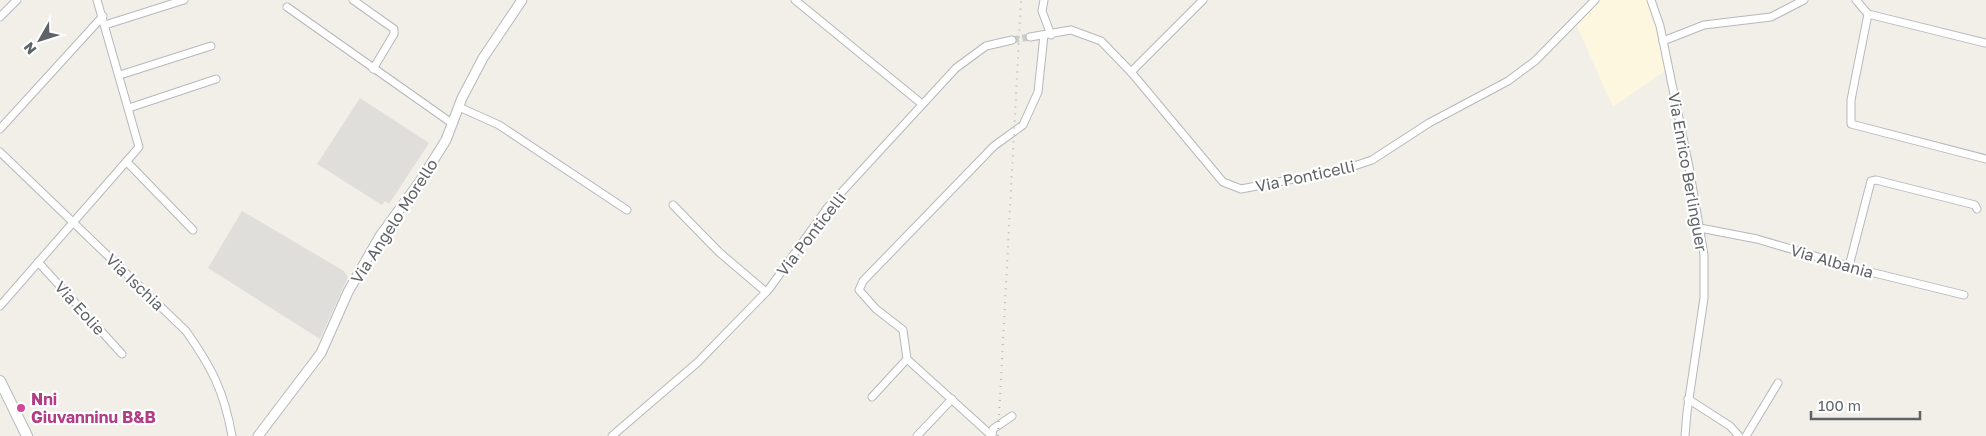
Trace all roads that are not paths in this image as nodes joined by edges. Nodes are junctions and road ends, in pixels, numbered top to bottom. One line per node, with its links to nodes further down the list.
1 (17, 0): 16 (street)
2 (97, 0): 15 (street)
3 (184, 0): 17 (street)
4 (353, 0): 24 (street)
5 (522, 0): 29 (street, Via Angelo Morello)
6 (795, 0): 28 (street)
7 (1044, 0): 18 (street)
8 (1203, 0): 25 (street)
9 (1595, 0): 25 (street, Via Ponticelli)
10 (1651, 0): 21 (street, Via Enrico Berlinguer)
11 (1804, 0): 21 (street)
12 (1856, 0): 14 (street)
13 (287, 7): 24 (street)
14 (1868, 14): 22 (street); 34 (street)
15 (103, 16): 17 (street); 32 (street)
16 (0, 17)
17 (105, 25): 26 (street)
18 (1048, 35): 19 (street, Via Ponticelli); 25 (street, Via Ponticelli); 48 (street)
19 (1030, 37)
20 (1012, 40): 28 (street, Via Ponticelli)
21 (1663, 41): 40 (street, Via Enrico Berlinguer)
22 (1985, 43)
23 (211, 46): 26 (street)
24 (374, 68): 31 (street)
25 (1132, 72)
26 (120, 75): 30 (street)
27 (216, 79): 30 (street)
28 (922, 104): 44 (street, Via Ponticelli)
29 (459, 107): 31 (street, Via Angelo Morello); 38 (street)
30 (129, 108): 35 (street)
31 (453, 124): 58 (street, Via Angelo Morello)
32 (0, 129)
33 (0, 152): 39 (street, Via Ischia)
34 (1986, 160)
35 (127, 162): 39 (street); 41 (street)
36 (673, 205): 44 (street)
37 (1977, 209): 43 (street)
38 (626, 210)
39 (73, 223): 42 (street); 57 (street, Via Ischia)
40 (1700, 228): 43 (street, Via Albania); 53 (street, Via Enrico Berlinguer)
41 (193, 230)
42 (38, 262): 46 (street); 47 (street, Via Eolie)
43 (1848, 266): 45 (street, Via Albania)
44 (766, 292): 59 (street, Via Ponticelli)
45 (1964, 295)
46 (0, 306)
47 (122, 354)
48 (907, 359): 51 (street); 52 (street)
49 (0, 381): 56 (main road)
50 (1778, 383): 63 (street)
51 (872, 397)
52 (952, 399): 55 (street); 60 (street)
53 (1688, 399): 61 (street, Via Enrico Berlinguer); 62 (street)
54 (1012, 416): 55 (street)
55 (992, 435)
56 (27, 436)
57 (232, 436)
58 (258, 436)
59 (612, 436)
60 (917, 436)
61 (1686, 436)
62 (1739, 436)
63 (1746, 436)

